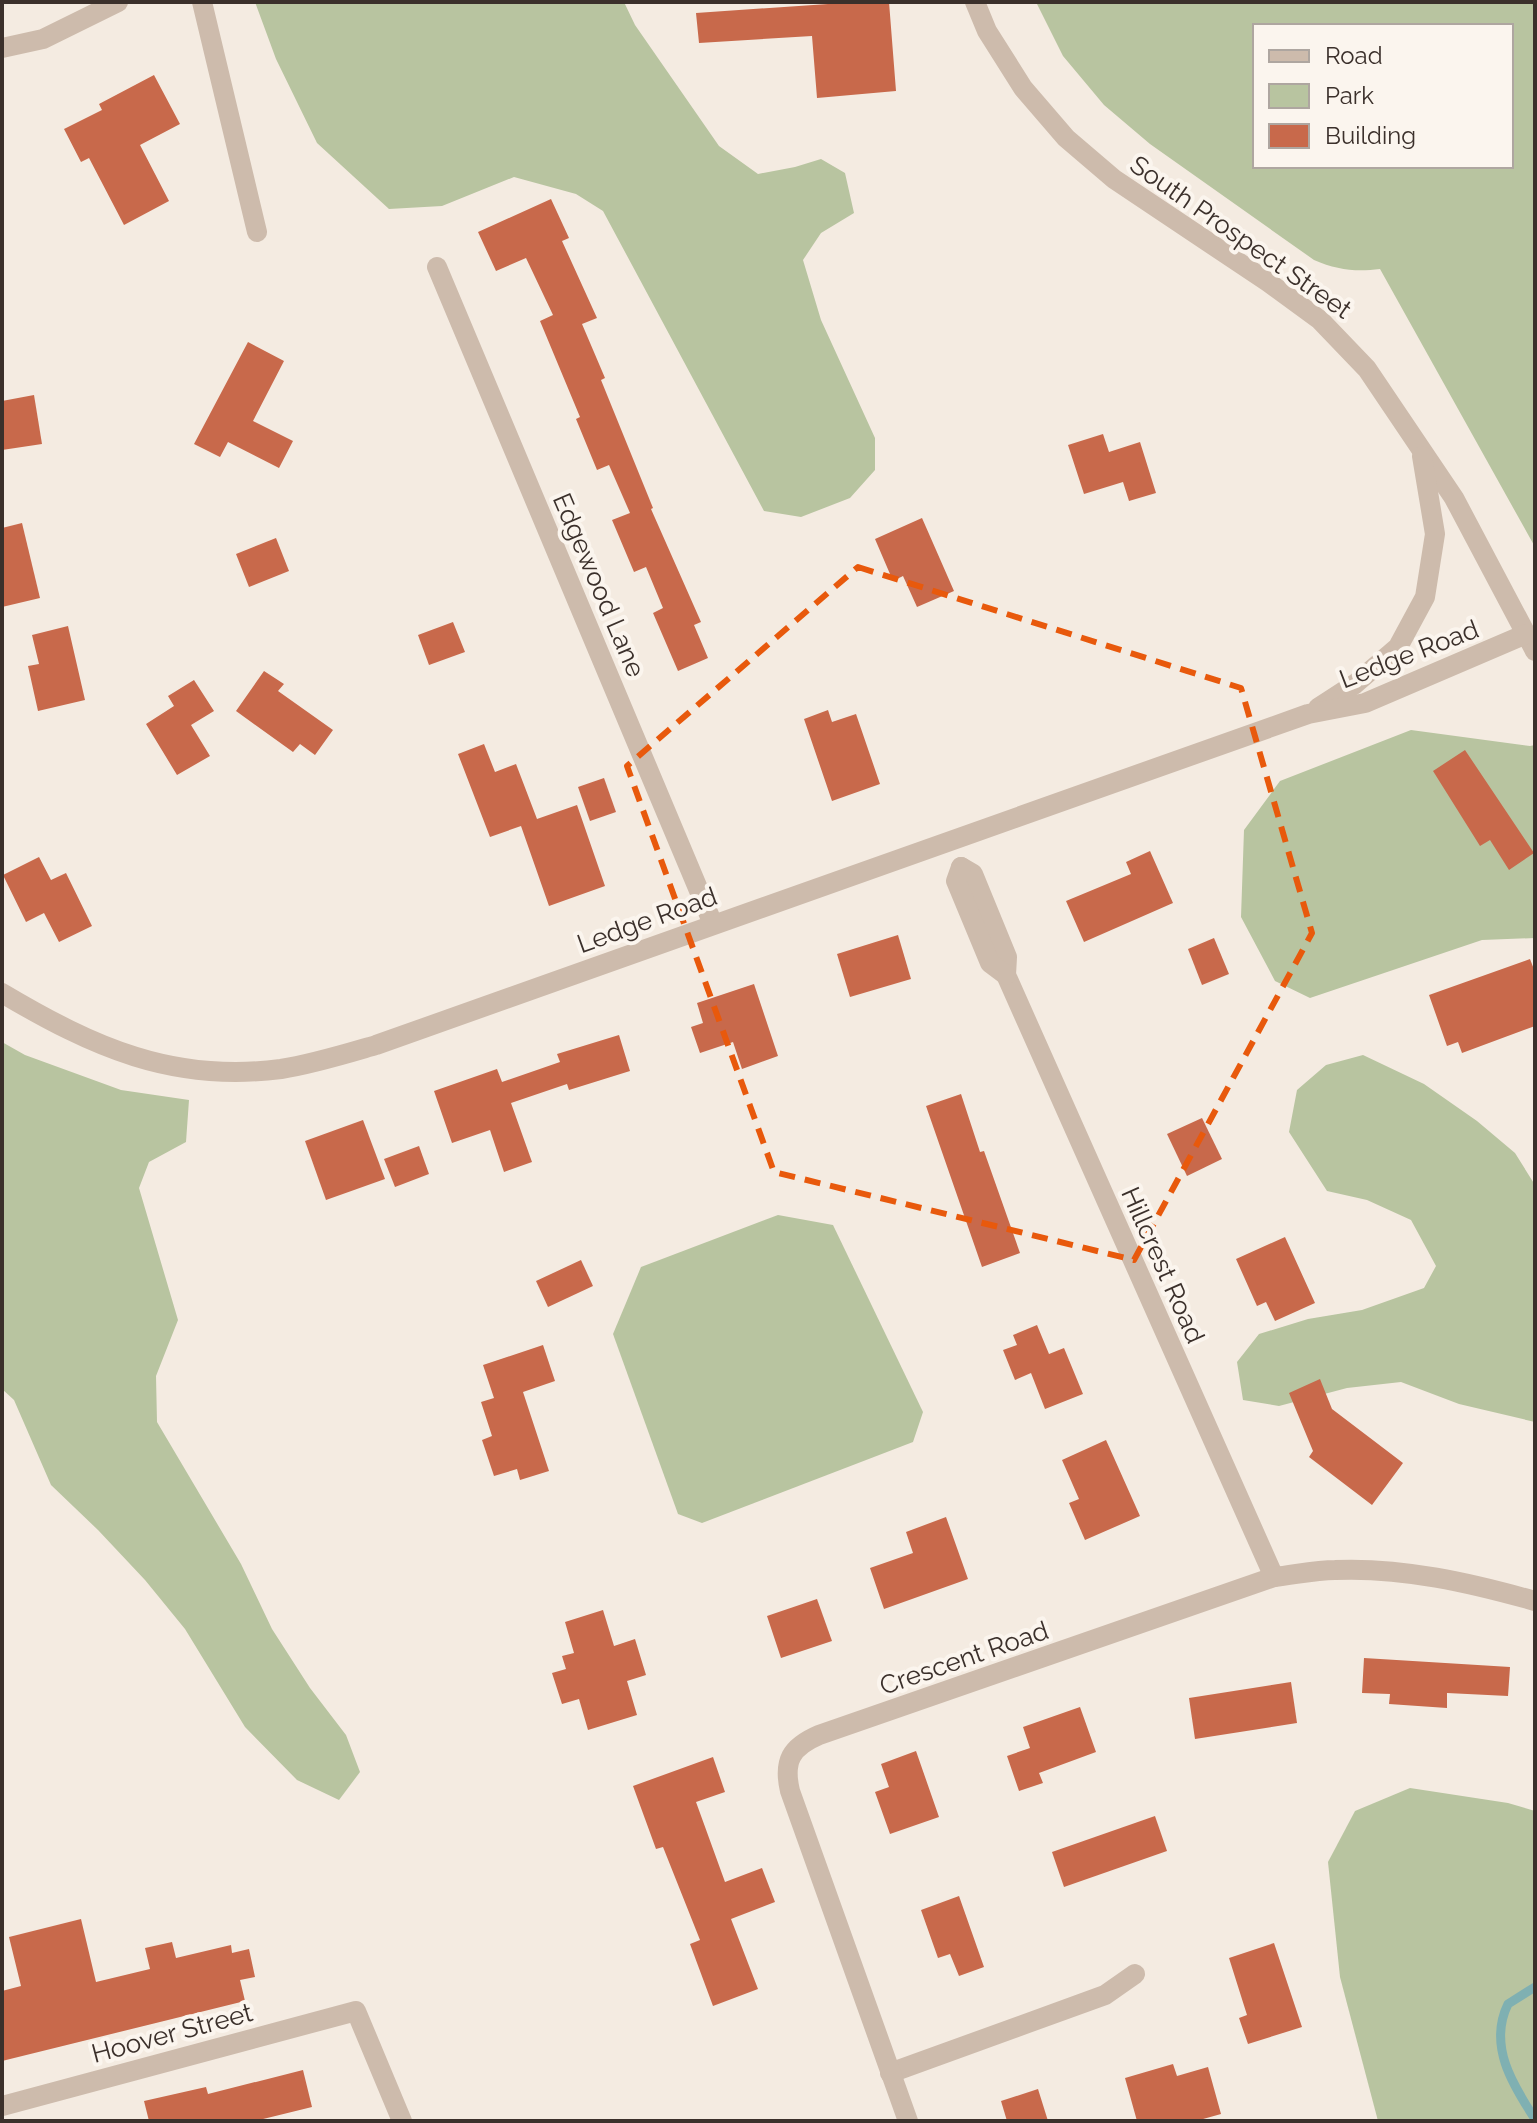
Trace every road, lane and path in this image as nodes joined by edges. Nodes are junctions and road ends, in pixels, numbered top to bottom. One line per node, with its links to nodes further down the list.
1 (118, 2): 4 (street)
2 (202, 2): 5 (street)
3 (975, 2): 7 (street, South Prospect Street)
4 (2, 48)
5 (257, 232)
6 (437, 267): 11 (street, Edgewood Lane)
7 (1421, 452): 8 (street, South Prospect Street); 9 (street, Ledge Road)
8 (1530, 642): 9 (street, Ledge Road)
9 (1308, 714): 10 (street, Ledge Road)
10 (951, 841): 11 (street, Ledge Road); 13 (street, Hillcrest Road)
11 (713, 924): 12 (street, Ledge Road)
12 (2, 993)
13 (1274, 1577): 14 (street, Crescent Road); 16 (street, Crescent Road)
14 (1535, 1601)
15 (1135, 1974): 16 (street)
16 (890, 2073): 19 (street, Crescent Road)
17 (2, 2106): 18 (street, Hoover Street)
18 (402, 2121)
19 (908, 2121)

